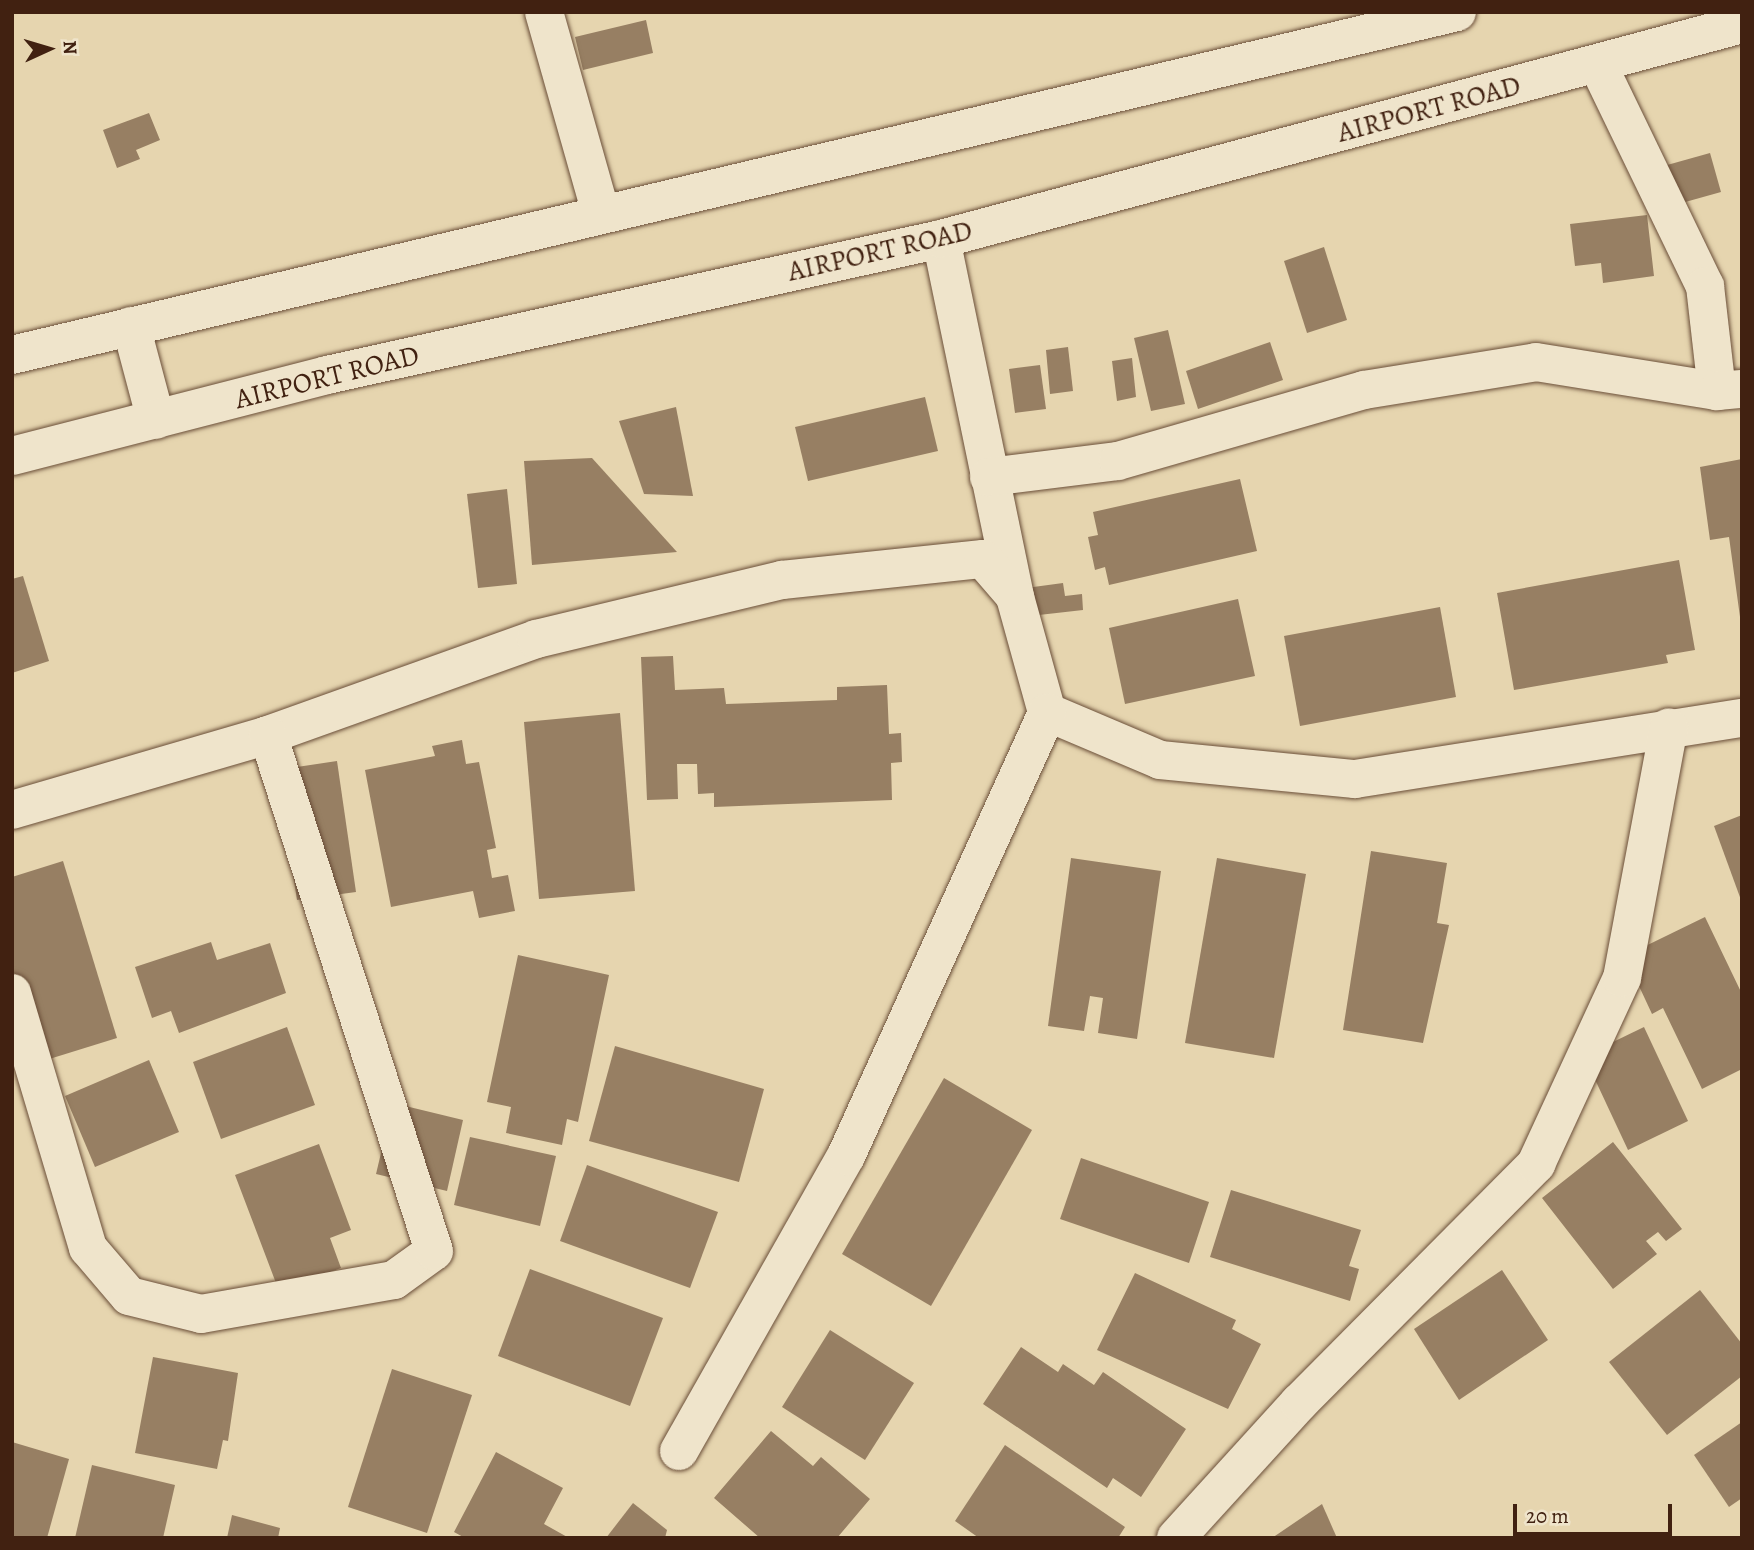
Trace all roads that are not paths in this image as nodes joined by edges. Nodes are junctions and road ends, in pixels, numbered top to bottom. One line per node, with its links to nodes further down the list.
1 (544, 12): 5 (street)
2 (1457, 12): 5 (street)
3 (1742, 24): 4 (street, AIRPORT ROAD)
4 (1598, 65): 6 (street, AIRPORT ROAD); 9 (street)
5 (601, 213): 7 (street)
6 (941, 239): 10 (street, AIRPORT ROAD); 12 (street)
7 (131, 326): 8 (street); 10 (street)
8 (12, 355)
9 (1729, 390): 12 (street)
10 (156, 420): 11 (street, AIRPORT ROAD)
11 (12, 456)
12 (989, 477): 13 (street)
13 (1015, 597): 14 (street); 17 (street)
14 (1047, 712): 16 (street); 20 (street)
15 (1742, 718): 16 (street)
16 (1669, 727): 21 (street)
17 (268, 735): 18 (street); 19 (street)
18 (12, 810)
19 (12, 993)
20 (679, 1451)
21 (1175, 1538)

